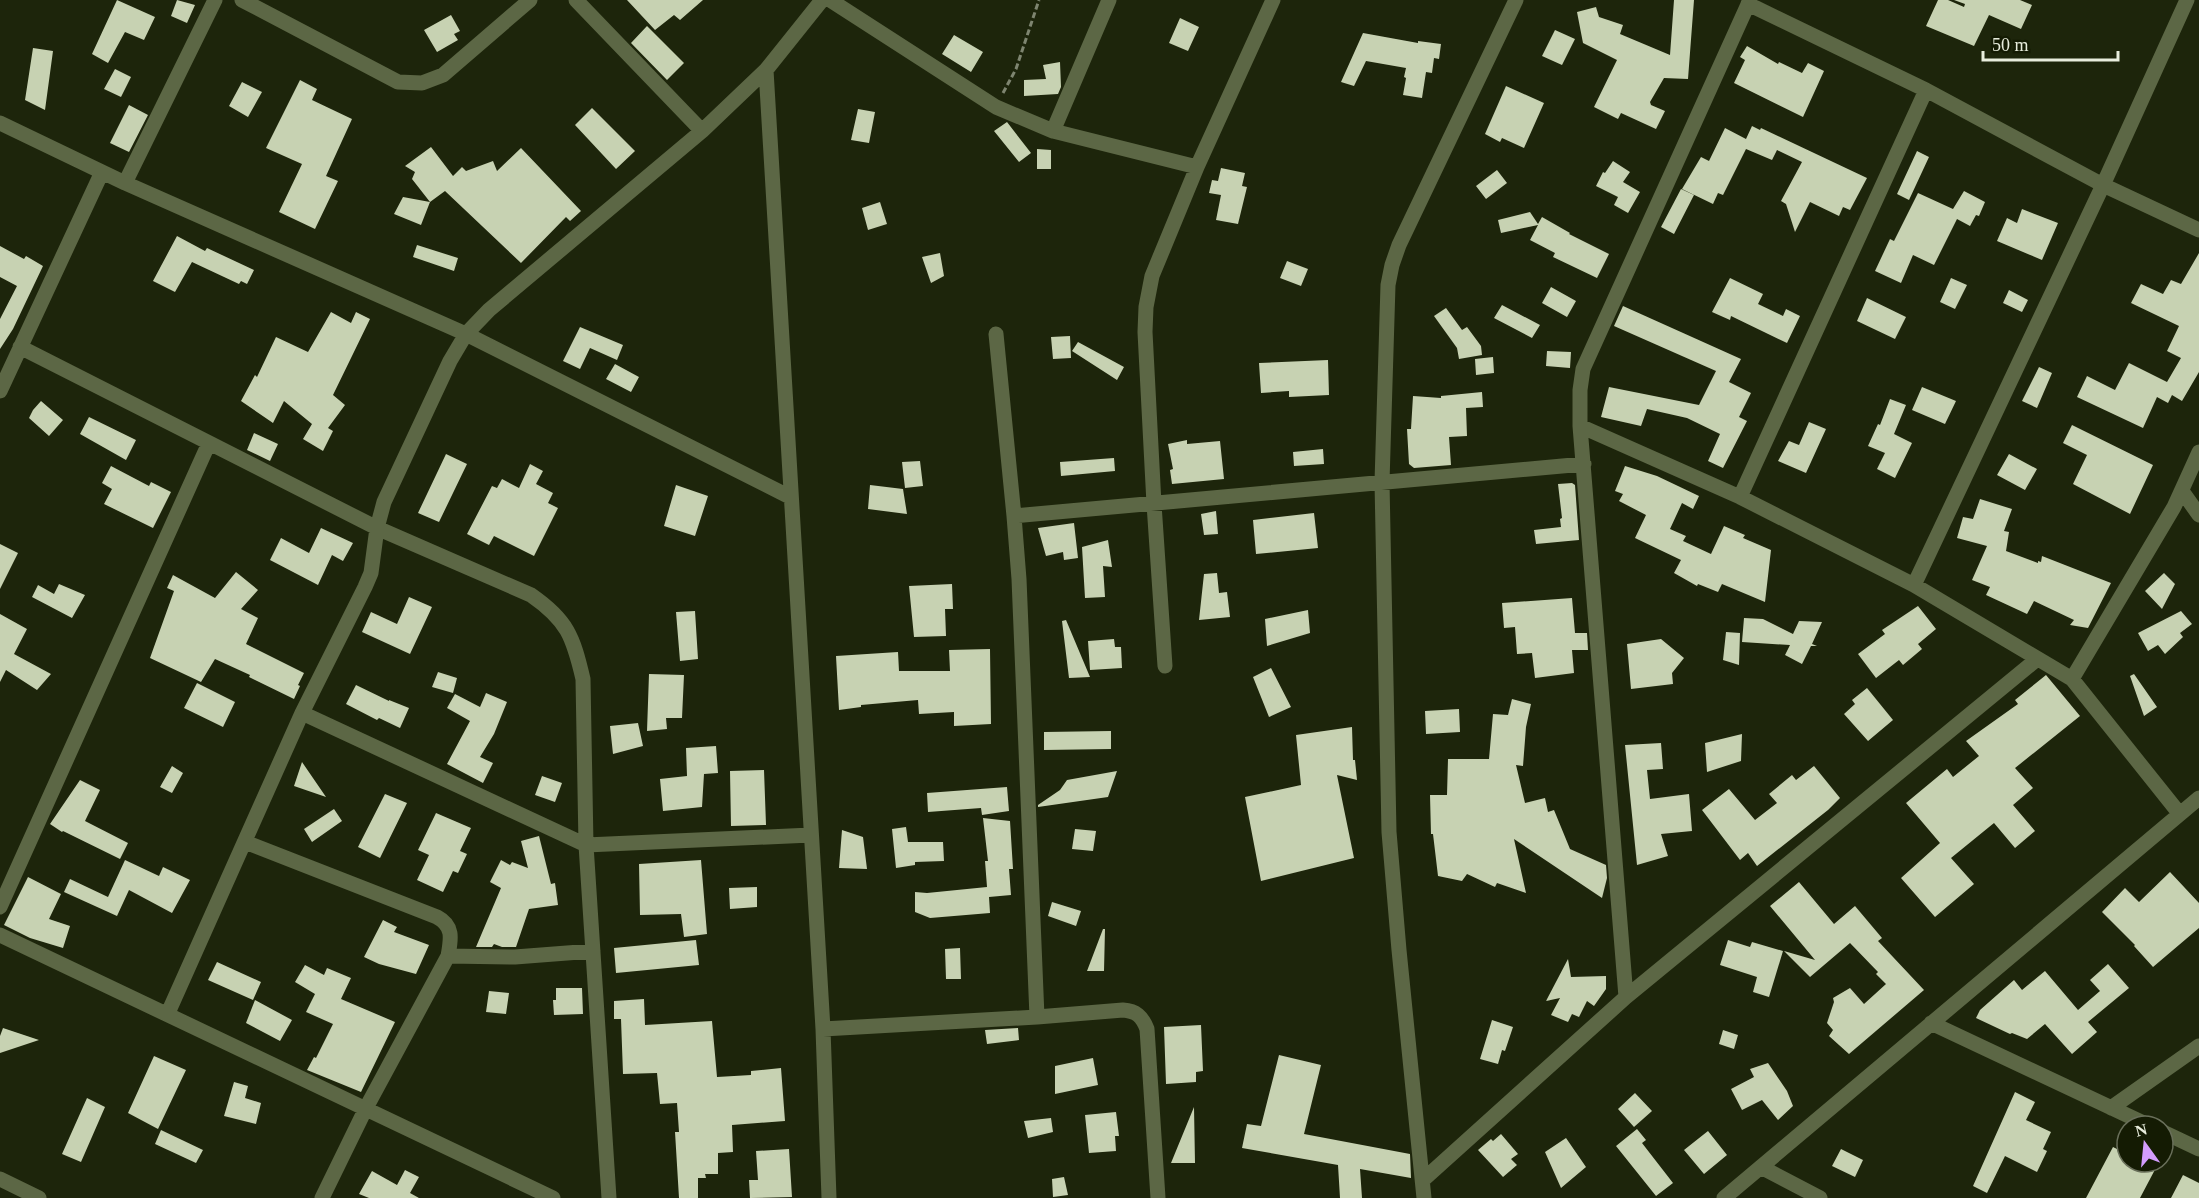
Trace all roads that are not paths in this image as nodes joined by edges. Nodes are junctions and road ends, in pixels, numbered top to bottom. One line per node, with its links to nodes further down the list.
1 (215, 0): 19 (street)
2 (242, 0): 3 (street)
3 (530, 0)
4 (576, 0): 15 (street)
5 (822, 0): 12 (street)
6 (830, 0): 16 (street)
7 (1109, 0): 16 (street)
8 (1273, 0): 17 (street)
9 (1515, 0): 30 (street)
10 (2187, 0): 20 (street)
11 (1749, 2): 13 (street); 26 (street)
12 (766, 70): 15 (street); 32 (street)
13 (1926, 90): 20 (street); 33 (street)
14 (0, 123): 18 (street)
15 (702, 131): 22 (street)
16 (1053, 131): 17 (street)
17 (1197, 167): 34 (street)
18 (102, 172): 19 (street); 24 (street)
19 (125, 183): 22 (street)
20 (2103, 185): 21 (street); 38 (street)
21 (2199, 230)
22 (466, 334): 32 (street); 37 (street)
23 (996, 334): 36 (street)
24 (20, 347): 25 (street); 27 (street)
25 (0, 391)
26 (1580, 426): 29 (street); 33 (street)
27 (209, 443): 37 (street); 48 (street)
28 (2199, 452): 31 (street)
29 (1584, 464): 30 (street); 52 (street)
30 (1382, 482): 34 (street); 65 (street)
31 (2182, 491): 35 (street); 41 (street)
32 (790, 497): 45 (street)
33 (1740, 497): 38 (street)
34 (1154, 504): 36 (street); 40 (street)
35 (2199, 515)
36 (1014, 516): 54 (street)
37 (377, 528): 42 (street); 47 (street)
38 (1914, 585): 39 (street)
39 (2036, 660): 41 (street); 52 (street)
40 (1164, 666)
41 (2072, 679): 44 (street)
42 (302, 713): 46 (street); 47 (street)
43 (2199, 798): 44 (street)
44 (2179, 813): 55 (street)
45 (812, 835): 47 (street); 56 (street)
46 (244, 842): 51 (street); 53 (street)
47 (586, 845): 50 (street)
48 (0, 908)
49 (0, 935): 53 (street)
50 (593, 951): 51 (street); 69 (street)
51 (448, 956): 58 (street)
52 (1626, 997): 65 (street)
53 (168, 1013): 58 (street)
54 (1037, 1017): 56 (street); 71 (street)
55 (1930, 1023): 59 (street); 63 (street)
56 (823, 1029): 70 (street)
57 (2199, 1046): 59 (street)
58 (366, 1108): 67 (street); 68 (street)
59 (2111, 1108): 60 (street)
60 (2124, 1114)
61 (2175, 1138): 62 (street)
62 (2199, 1149)
63 (1761, 1167): 73 (street); 74 (street)
64 (0, 1179): 66 (street)
65 (1423, 1180): 72 (street)
66 (39, 1198)
67 (322, 1198)
68 (554, 1198)
69 (609, 1198)
70 (830, 1198)
71 (1158, 1198)
72 (1424, 1198)
73 (1724, 1198)
74 (1820, 1198)

